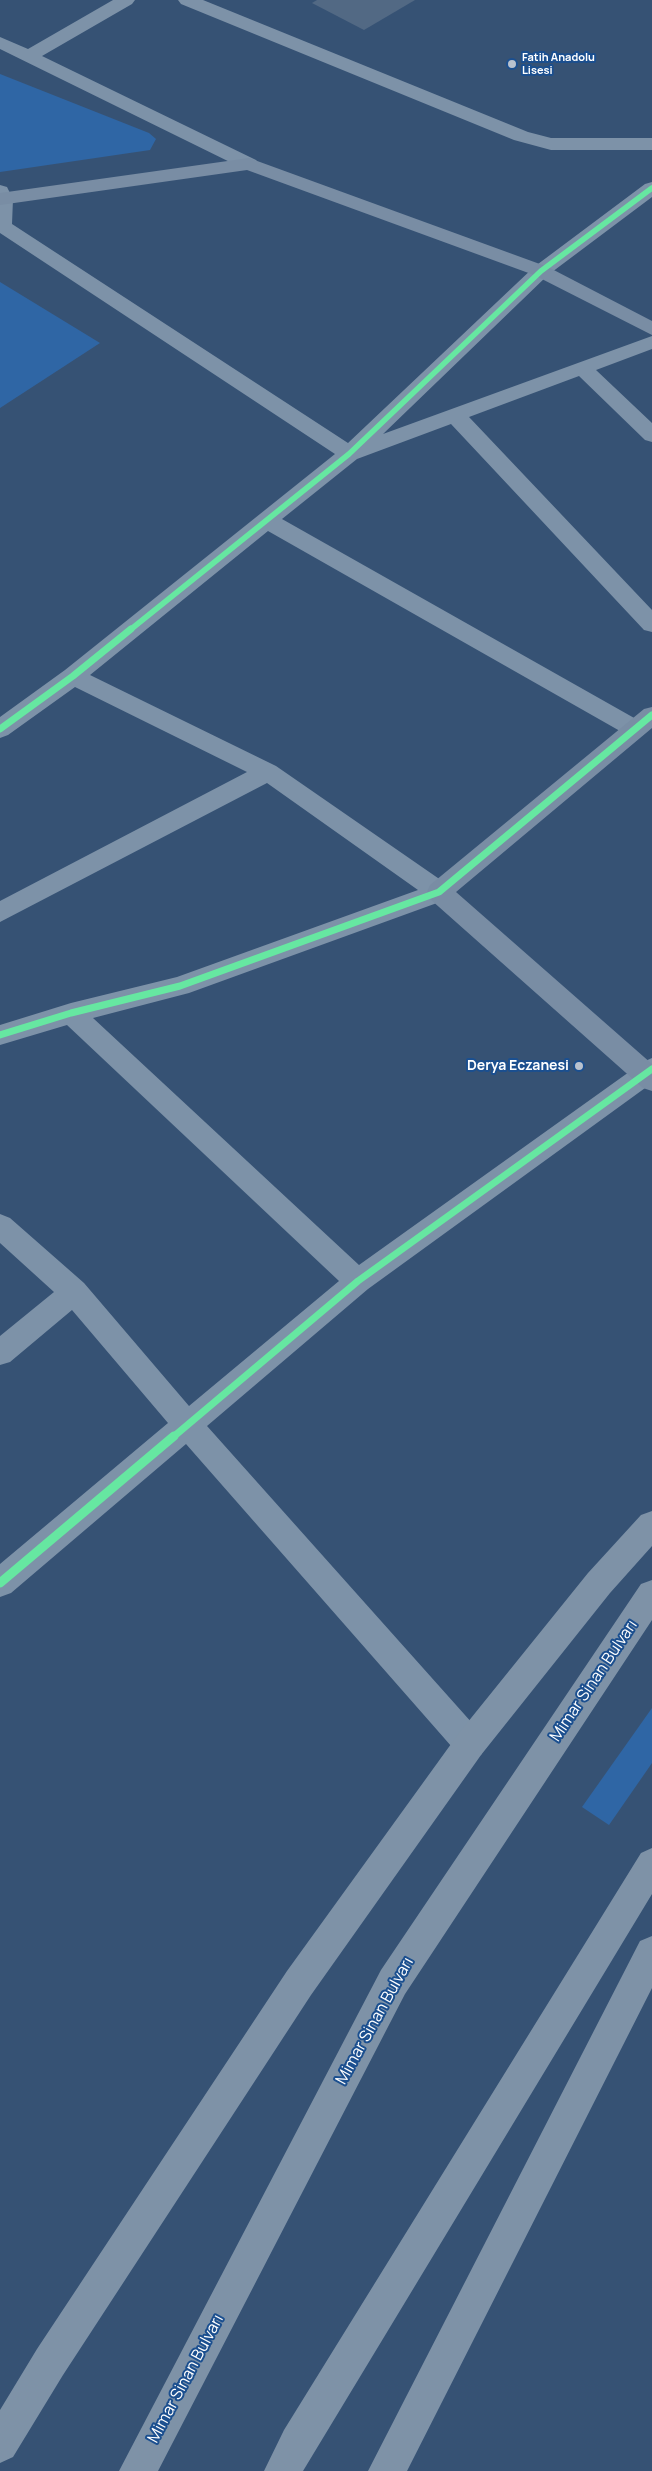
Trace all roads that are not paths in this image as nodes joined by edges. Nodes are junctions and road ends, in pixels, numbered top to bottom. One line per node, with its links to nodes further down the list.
1 (126, 0): 4 (street)
2 (186, 0): 5 (street)
3 (0, 42): 4 (street)
4 (29, 56): 6 (street)
5 (652, 144)
6 (250, 164): 8 (street); 9 (street)
7 (652, 188): 9 (street)
8 (1, 196): 15 (street)
9 (541, 271): 10 (street); 15 (street)
10 (652, 329)
11 (652, 342): 12 (street)
12 (582, 368): 13 (street); 14 (street)
13 (454, 415): 15 (street); 17 (street)
14 (652, 435)
15 (349, 454): 16 (street)
16 (266, 520): 18 (street); 19 (street)
17 (652, 624)
18 (72, 676): 20 (street); 21 (street)
19 (643, 722): 22 (street)
20 (0, 729)
21 (268, 772): 22 (street); 23 (street)
22 (439, 892): 24 (street); 26 (street)
23 (0, 912)
24 (71, 1013): 25 (street); 28 (street)
25 (0, 1035)
26 (650, 1074): 28 (street)
27 (0, 1226): 29 (street)
28 (358, 1281): 31 (street)
29 (74, 1292): 30 (street); 31 (street)
30 (0, 1353)
31 (188, 1425): 33 (street); 35 (street)
32 (652, 1525): 35 (highway)
33 (0, 1583)
34 (652, 1594): 39 (highway, Mimar Sinan Bulvarı)
35 (470, 1744): 38 (highway)
36 (652, 1864): 40 (highway)
37 (652, 1953): 41 (highway)
38 (0, 2444)
39 (138, 2471)
40 (283, 2471)
41 (387, 2471)

